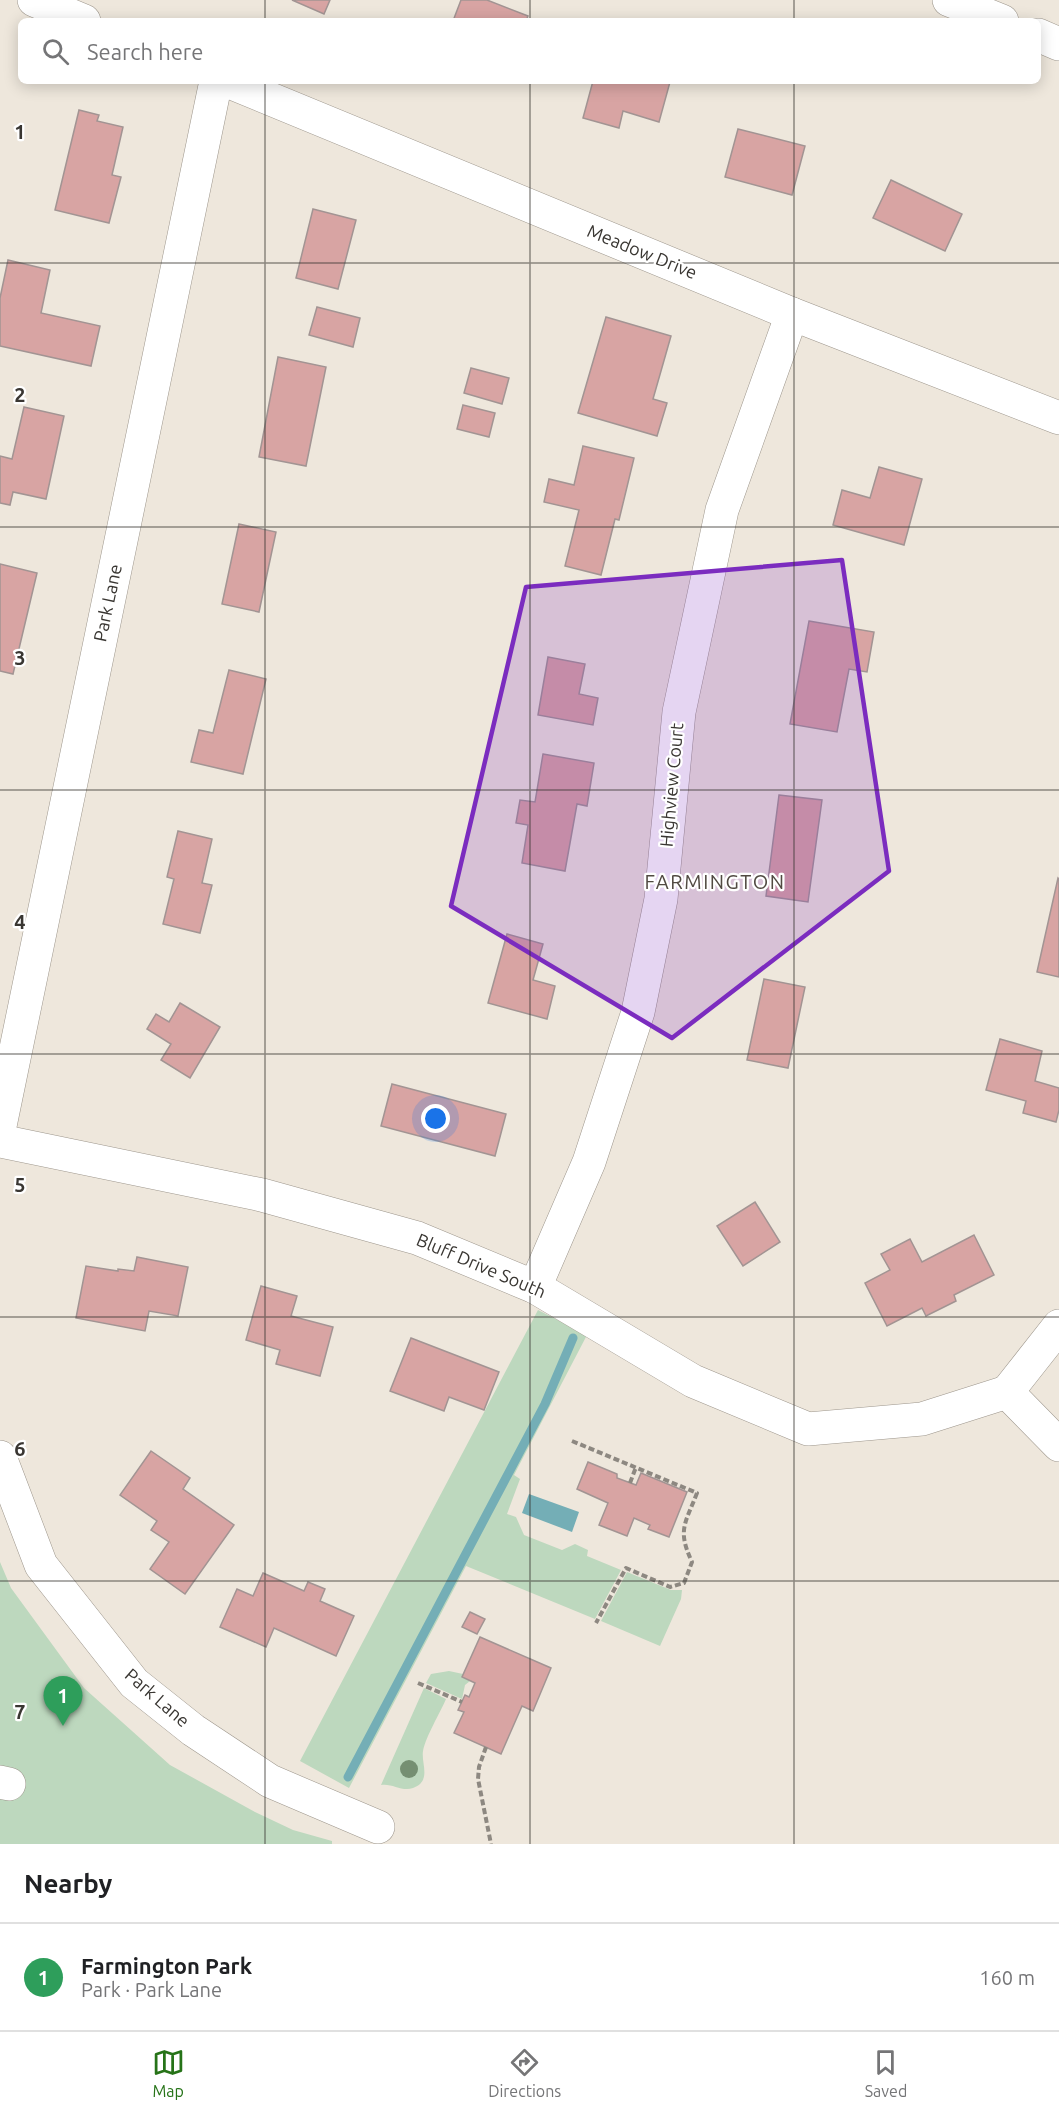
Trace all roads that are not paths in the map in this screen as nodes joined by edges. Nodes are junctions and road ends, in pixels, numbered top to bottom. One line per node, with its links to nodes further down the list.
1 (34, 0): 3 (street)
2 (949, 0): 4 (street)
3 (77, 18)
4 (994, 18)
5 (1041, 36): 6 (street)
6 (1059, 44)
7 (215, 84): 11 (street, Park Lane)
8 (234, 84): 9 (street, Meadow Drive)
9 (792, 314): 10 (street, Meadow Drive); 13 (street, Highview Court)
10 (1059, 417)
11 (0, 1126)
12 (0, 1142): 13 (street, Bluff Drive South)
13 (535, 1287): 15 (street, Bluff Drive South)
14 (1059, 1326): 15 (street)
15 (1007, 1392): 16 (street)
16 (1059, 1445)
17 (0, 1457): 18 (street, Park Lane)
18 (378, 1827)

